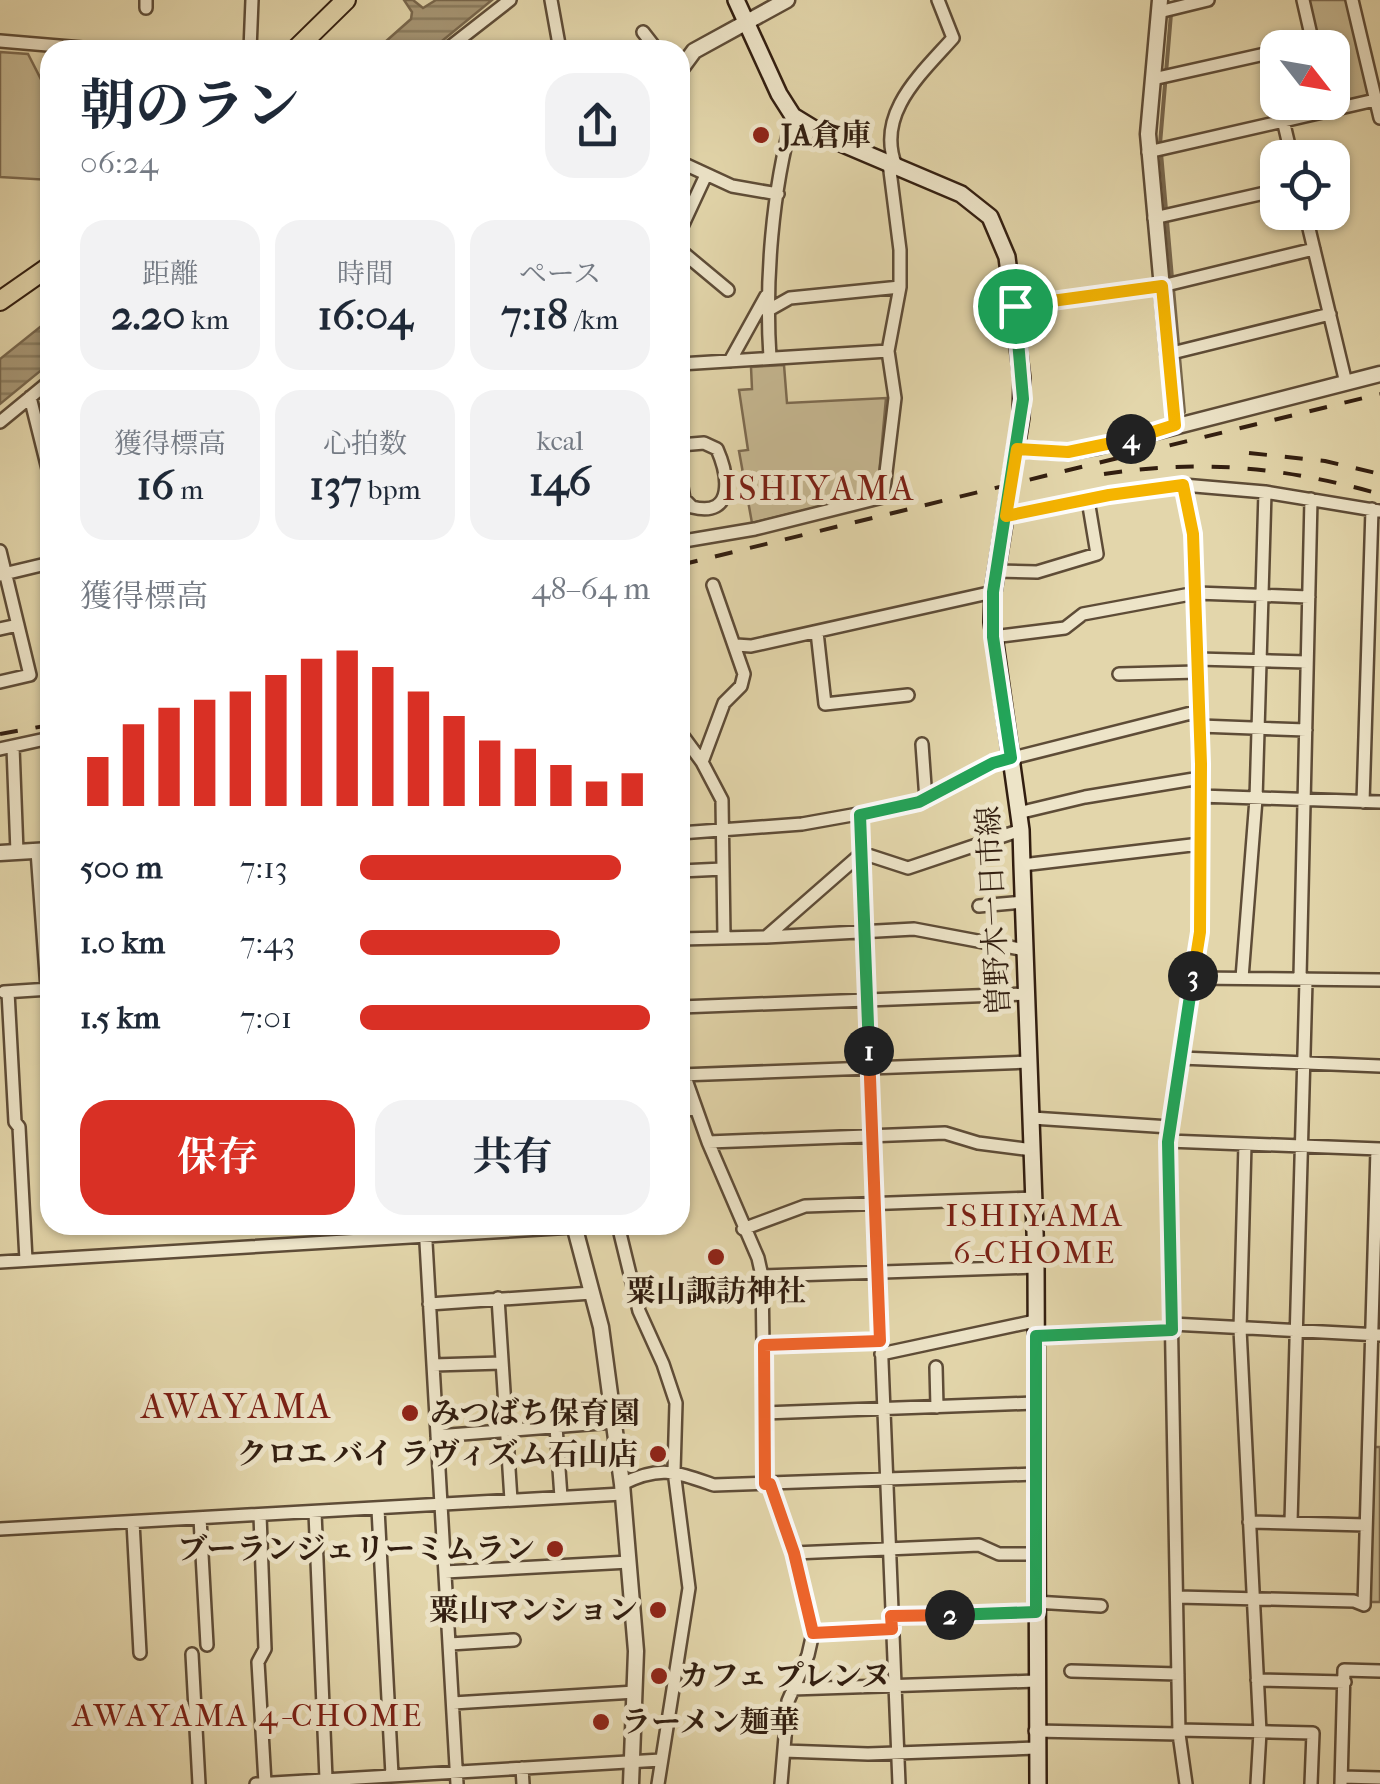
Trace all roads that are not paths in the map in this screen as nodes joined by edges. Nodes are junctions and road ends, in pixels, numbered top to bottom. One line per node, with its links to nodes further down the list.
1 (252, 0): 16 (street)
2 (346, 0): 17 (main road)
3 (510, 0): 18 (street)
4 (550, 0): 19 (street)
5 (736, 0): 12 (main road)
6 (787, 0): 12 (street)
7 (938, 0): 32 (street)
8 (1208, 0): 11 (street)
9 (1303, 0): 13 (street)
10 (1352, 0): 25 (street)
11 (1160, 6): 24 (street)
12 (745, 24): 23 (street); 27 (main road)
13 (1310, 30)
14 (643, 32): 20 (street)
15 (0, 40): 21 (street)
16 (250, 40)
17 (305, 40)
18 (459, 40)
19 (558, 40)
20 (649, 40)
21 (40, 44)
22 (1260, 55): 24 (street)
23 (690, 57)
24 (1153, 79): 31 (street)
25 (1376, 100): 26 (street); 28 (street)
26 (1350, 103)
27 (793, 116): 32 (main road, 曽野木一日市線); 35 (street)
28 (1380, 118)
29 (1283, 120): 30 (street); 31 (street)
30 (1288, 140)
31 (1148, 152): 38 (street)
32 (893, 165): 44 (street); 48 (main road, 曽野木一日市線)
33 (690, 167): 34 (street)
34 (706, 175): 35 (street); 37 (street)
35 (778, 194): 46 (street)
36 (1260, 194): 38 (street)
37 (690, 209)
38 (1154, 218): 43 (street)
39 (1309, 230): 40 (street)
40 (1314, 250): 43 (street); 50 (street)
41 (690, 258): 45 (street)
42 (40, 273): 47 (main road)
43 (1162, 286): 48 (street); 52 (street)
44 (900, 287): 49 (street); 51 (street)
45 (728, 290)
46 (766, 296): 49 (street); 54 (street)
47 (0, 301)
48 (1015, 306): 64 (main road, 曽野木一日市線)
49 (767, 311): 53 (street)
50 (1330, 314): 52 (street); 57 (street)
51 (888, 351): 53 (street); 72 (street)
52 (1168, 354): 61 (street)
53 (770, 358): 54 (street)
54 (730, 361): 55 (street)
55 (690, 363)
56 (1380, 374): 57 (street)
57 (1346, 382): 61 (street)
58 (40, 389): 59 (street)
59 (30, 397): 60 (street); 62 (street)
60 (0, 422)
61 (1175, 425): 64 (street)
62 (40, 437)
63 (690, 444): 69 (street)
64 (1017, 449): 71 (main road, 曽野木一日市線)
65 (1183, 485): 66 (street); 67 (street); 79 (street)
66 (1264, 492): 68 (street); 80 (street)
67 (1088, 500): 71 (street); 75 (street)
68 (1311, 500): 70 (street); 81 (street)
69 (690, 505)
70 (1376, 510): 108 (street)
71 (1006, 516): 75 (main road, 曽野木一日市線)
72 (690, 539)
73 (0, 551): 76 (street)
74 (40, 565): 76 (street)
75 (997, 571): 78 (main road, 曽野木一日市線)
76 (3, 574): 82 (street)
77 (714, 585): 86 (street)
78 (993, 592): 84 (street); 85 (main road, 曽野木一日市線)
79 (1196, 593): 80 (street); 85 (street); 89 (street)
80 (1261, 597): 81 (street); 87 (street)
81 (1309, 597): 88 (street)
82 (18, 625): 83 (street); 91 (street)
83 (0, 629)
84 (817, 632): 86 (street); 92 (street)
85 (993, 637): 101 (main road, 曽野木一日市線)
86 (736, 645): 102 (street)
87 (1260, 660): 88 (street); 89 (street); 95 (street)
88 (1307, 662): 96 (street)
89 (1197, 666): 90 (street); 93 (street)
90 (1120, 674)
91 (0, 682)
92 (908, 696)
93 (1199, 711): 94 (street); 101 (street)
94 (1200, 726): 95 (street); 103 (street)
95 (1257, 728): 96 (street); 105 (street)
96 (1306, 730): 107 (street)
97 (40, 740): 100 (street)
98 (922, 744): 106 (street)
99 (690, 746): 102 (street)
100 (6, 748): 117 (street)
101 (1011, 758): 106 (street); 110 (main road, 曽野木一日市線)
102 (702, 762): 112 (street)
103 (1200, 778): 104 (street); 110 (street)
104 (1200, 796): 105 (street); 115 (street)
105 (1256, 799): 107 (street); 131 (street)
106 (926, 800): 111 (street)
107 (1304, 800): 108 (street); 132 (street)
108 (1363, 802): 109 (street)
109 (1380, 802)
110 (1018, 813): 113 (main road, 曽野木一日市線)
111 (860, 815): 112 (street); 119 (street)
112 (723, 828): 114 (street); 121 (street)
113 (1021, 830): 119 (street); 120 (main road, 曽野木一日市線)
114 (690, 832)
115 (1200, 844): 120 (street); 130 (street)
116 (40, 850): 117 (street)
117 (17, 852): 118 (street)
118 (0, 853)
119 (862, 853): 125 (street); 127 (street)
120 (1022, 864): 123 (main road, 曽野木一日市線)
121 (723, 869): 122 (street); 126 (street)
122 (690, 871)
123 (1024, 902): 124 (street); 129 (main road, 曽野木一日市線)
124 (978, 906)
125 (864, 932): 127 (street); 129 (street); 137 (street)
126 (724, 937): 127 (street); 128 (street)
127 (766, 937)
128 (690, 939)
129 (1026, 950): 136 (main road, 曽野木一日市線)
130 (1192, 978): 131 (street); 139 (street)
131 (1242, 978): 132 (street)
132 (1303, 979): 133 (street); 140 (street)
133 (1380, 980)
134 (40, 990): 135 (street)
135 (4, 992): 164 (street)
136 (1027, 994): 137 (street); 141 (main road, 曽野木一日市線)
137 (868, 999): 138 (street); 143 (street)
138 (690, 1007)
139 (1181, 1058): 140 (street); 149 (street)
140 (1302, 1061): 142 (street); 154 (street)
141 (1030, 1062): 143 (street); 148 (main road, 曽野木一日市線)
142 (1380, 1066)
143 (869, 1068): 144 (street); 150 (street)
144 (690, 1071)
145 (690, 1093): 146 (street)
146 (696, 1108): 147 (street); 151 (street)
147 (690, 1109)
148 (1032, 1118): 149 (street); 156 (main road, 曽野木一日市線)
149 (1170, 1127): 152 (street)
150 (873, 1136): 151 (street); 156 (street); 158 (street)
151 (708, 1142): 159 (street)
152 (1168, 1142): 153 (street); 172 (street)
153 (1245, 1144): 154 (street); 174 (street)
154 (1302, 1145): 155 (street); 175 (street)
155 (1378, 1149): 176 (street)
156 (1033, 1150): 157 (main road, 曽野木一日市線)
157 (1034, 1198): 158 (street); 166 (main road, 曽野木一日市線)
158 (875, 1204): 159 (street); 167 (street)
159 (743, 1229): 168 (street)
160 (358, 1235): 164 (street)
161 (425, 1235): 171 (street)
162 (576, 1235): 169 (street)
163 (620, 1235): 191 (street)
164 (26, 1260): 165 (street)
165 (0, 1262)
166 (1036, 1266): 167 (street); 173 (main road, 曽野木一日市線)
167 (878, 1272): 168 (street); 178 (street)
168 (762, 1276): 177 (street)
169 (592, 1294): 170 (street); 186 (street)
170 (498, 1298): 171 (street); 179 (street)
171 (429, 1304): 180 (street)
172 (1172, 1327): 173 (street); 174 (street); 213 (street)
173 (1035, 1329): 178 (street); 182 (main road, 曽野木一日市線)
174 (1240, 1330): 175 (street); 204 (street)
175 (1296, 1332): 176 (street); 205 (street)
176 (1375, 1335): 190 (street)
177 (764, 1345): 178 (street); 185 (street)
178 (881, 1347): 184 (street)
179 (502, 1363): 180 (street); 188 (street)
180 (433, 1365): 189 (street)
181 (936, 1367): 183 (street)
182 (1034, 1403): 183 (street); 192 (main road, 曽野木一日市線)
183 (937, 1407): 184 (street)
184 (883, 1410): 185 (street); 193 (street)
185 (764, 1412): 194 (street)
186 (614, 1422): 187 (street); 195 (street)
187 (556, 1427): 188 (street); 196 (street)
188 (507, 1431): 189 (street); 197 (street)
189 (437, 1436): 198 (street)
190 (1374, 1444): 206 (street)
191 (674, 1471): 194 (street); 195 (street); 242 (street)
192 (1035, 1474): 193 (street); 210 (main road, 曽野木一日市線)
193 (886, 1480): 194 (street); 208 (street)
194 (767, 1484): 209 (street)
195 (622, 1489): 196 (street); 211 (street)
196 (562, 1497): 197 (street)
197 (511, 1500): 198 (street)
198 (440, 1504): 199 (street); 212 (street)
199 (378, 1508): 200 (street); 245 (street)
200 (315, 1512): 201 (street); 250 (street)
201 (260, 1515): 202 (street); 251 (street)
202 (200, 1518): 203 (street); 223 (street)
203 (134, 1522): 207 (street); 224 (street)
204 (1249, 1522): 205 (street); 214 (street)
205 (1292, 1522): 206 (street)
206 (1366, 1524): 215 (street)
207 (0, 1529)
208 (888, 1549): 209 (street); 210 (street); 219 (street)
209 (794, 1553): 220 (street)
210 (1035, 1554): 218 (main road, 曽野木一日市線)
211 (629, 1562): 212 (street); 234 (street)
212 (445, 1572): 222 (street)
213 (1177, 1597): 214 (street); 228 (street)
214 (1252, 1598): 215 (street); 229 (street)
215 (1364, 1604): 217 (street)
216 (1101, 1606): 218 (street)
217 (1380, 1606)
218 (1036, 1607): 219 (street); 230 (main road, 曽野木一日市線)
219 (892, 1623): 220 (street); 232 (street)
220 (813, 1633): 233 (street)
221 (514, 1640): 222 (street)
222 (450, 1644): 235 (street)
223 (206, 1645)
224 (140, 1653)
225 (192, 1654): 253 (street)
226 (1380, 1670): 231 (street)
227 (1070, 1671): 228 (street)
228 (1178, 1674): 237 (street)
229 (1257, 1680): 231 (street); 238 (street)
230 (1036, 1681): 232 (street); 236 (main road, 曽野木一日市線)
231 (1345, 1682): 249 (street)
232 (894, 1684): 233 (street); 241 (street)
233 (792, 1689): 240 (street)
234 (635, 1692): 235 (street); 243 (street)
235 (453, 1703): 246 (street)
236 (1036, 1731): 237 (street); 239 (main road, 曽野木一日市線)
237 (1179, 1732): 238 (street); 261 (street)
238 (1260, 1732): 262 (street); 263 (street)
239 (1036, 1748): 241 (street); 260 (main road, 曽野木一日市線)
240 (784, 1751): 241 (street); 258 (street)
241 (898, 1753): 259 (street)
242 (661, 1760): 243 (street); 257 (street)
243 (633, 1762): 244 (street); 256 (street)
244 (522, 1768): 246 (street); 255 (street)
245 (386, 1778): 248 (street); 250 (street)
246 (456, 1778): 248 (street)
247 (1380, 1778): 249 (street)
248 (429, 1779)
249 (1342, 1780)
250 (332, 1781): 252 (street)
251 (265, 1783): 252 (street); 254 (street)
252 (288, 1783)
253 (199, 1784)
254 (256, 1784)
255 (523, 1784)
256 (631, 1784)
257 (658, 1784)
258 (781, 1784)
259 (899, 1784)
260 (1038, 1784)
261 (1186, 1784)
262 (1257, 1784)
263 (1311, 1784)

